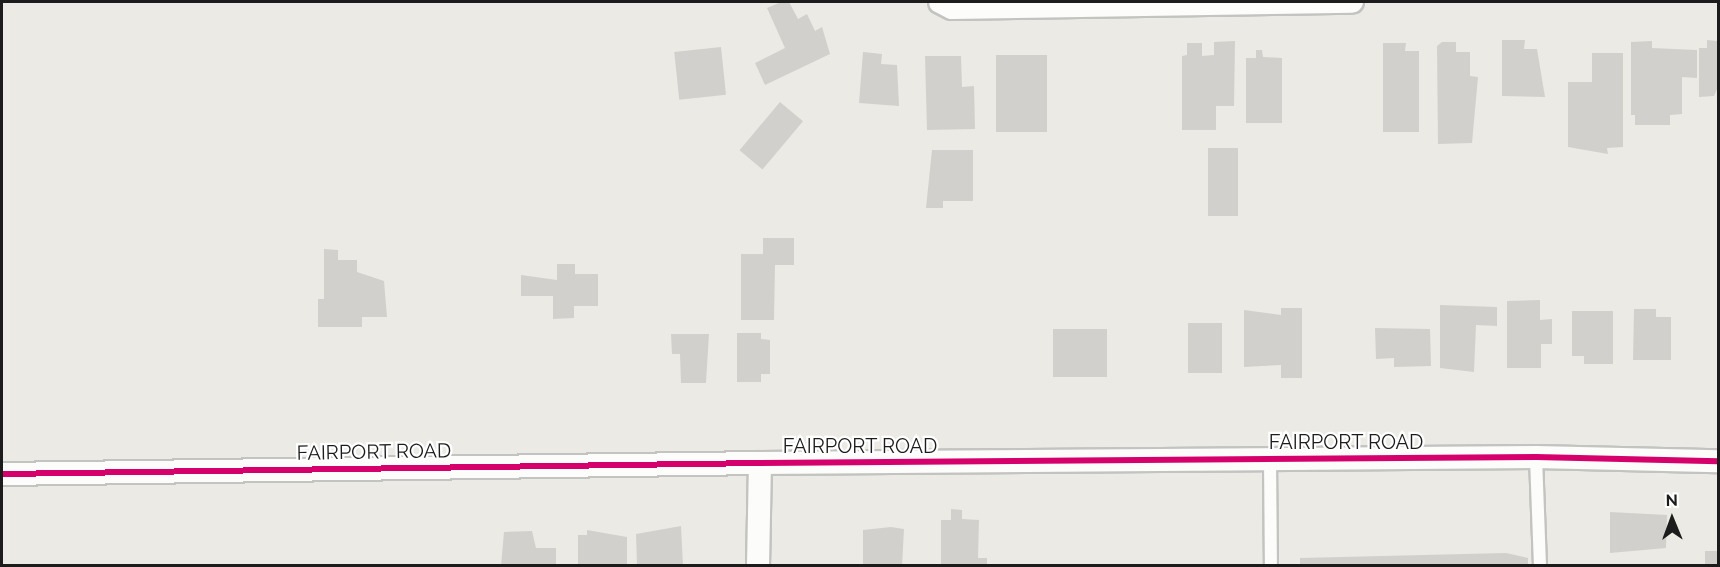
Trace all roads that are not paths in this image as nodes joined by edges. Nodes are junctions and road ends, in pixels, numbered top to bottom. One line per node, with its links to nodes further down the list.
1 (940, 2): 2 (street)
2 (1352, 2)
3 (1536, 457): 4 (street, FAIRPORT ROAD); 5 (street, FAIRPORT ROAD); 10 (lane)
4 (1270, 459): 6 (street, FAIRPORT ROAD); 9 (lane)
5 (1719, 461)
6 (760, 463): 7 (street, FAIRPORT ROAD); 8 (street)
7 (2, 474)
8 (758, 566)
9 (1271, 566)
10 (1540, 566)

